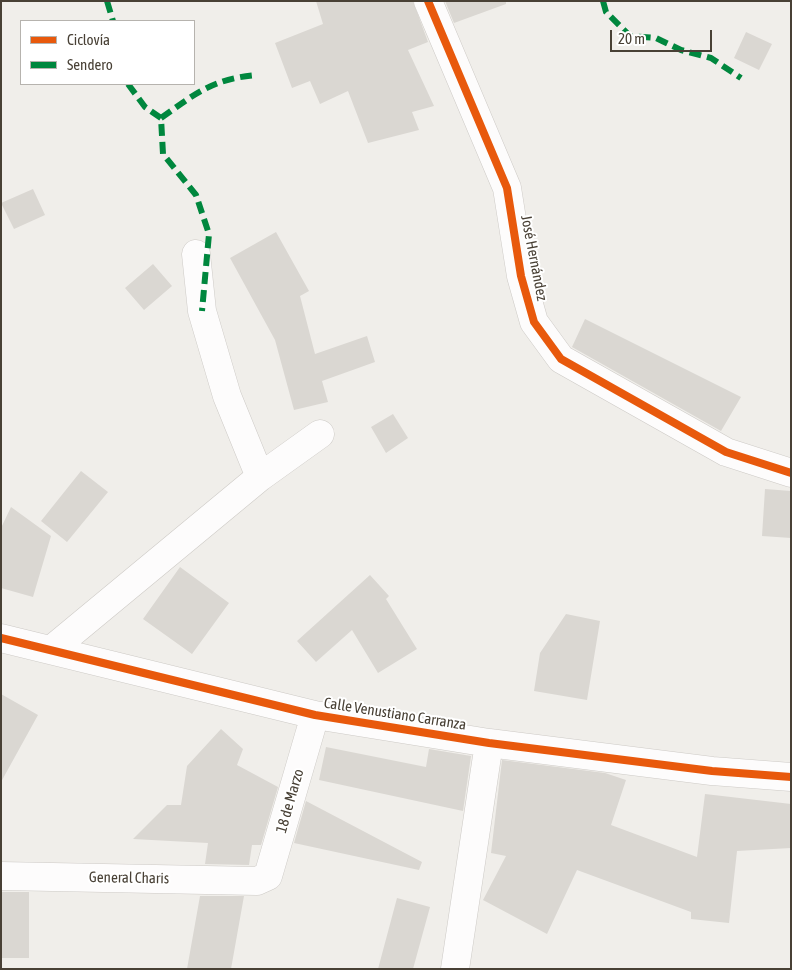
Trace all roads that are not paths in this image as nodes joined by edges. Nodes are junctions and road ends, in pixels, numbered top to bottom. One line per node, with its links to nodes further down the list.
1 (428, 1): 4 (street, José Hernández)
2 (196, 254): 5 (street)
3 (320, 434): 5 (street)
4 (791, 473)
5 (260, 477): 7 (street)
6 (1, 638): 7 (street, Calle Venustiano Carranza)
7 (51, 650): 8 (street, Calle Venustiano Carranza)
8 (315, 715): 9 (street, Calle Venustiano Carranza); 12 (street, 18 de Marzo)
9 (489, 743): 10 (street, Calle Venustiano Carranza); 13 (street)
10 (791, 777)
11 (1, 876): 12 (street, General Charis)
12 (257, 880)
13 (455, 969)

